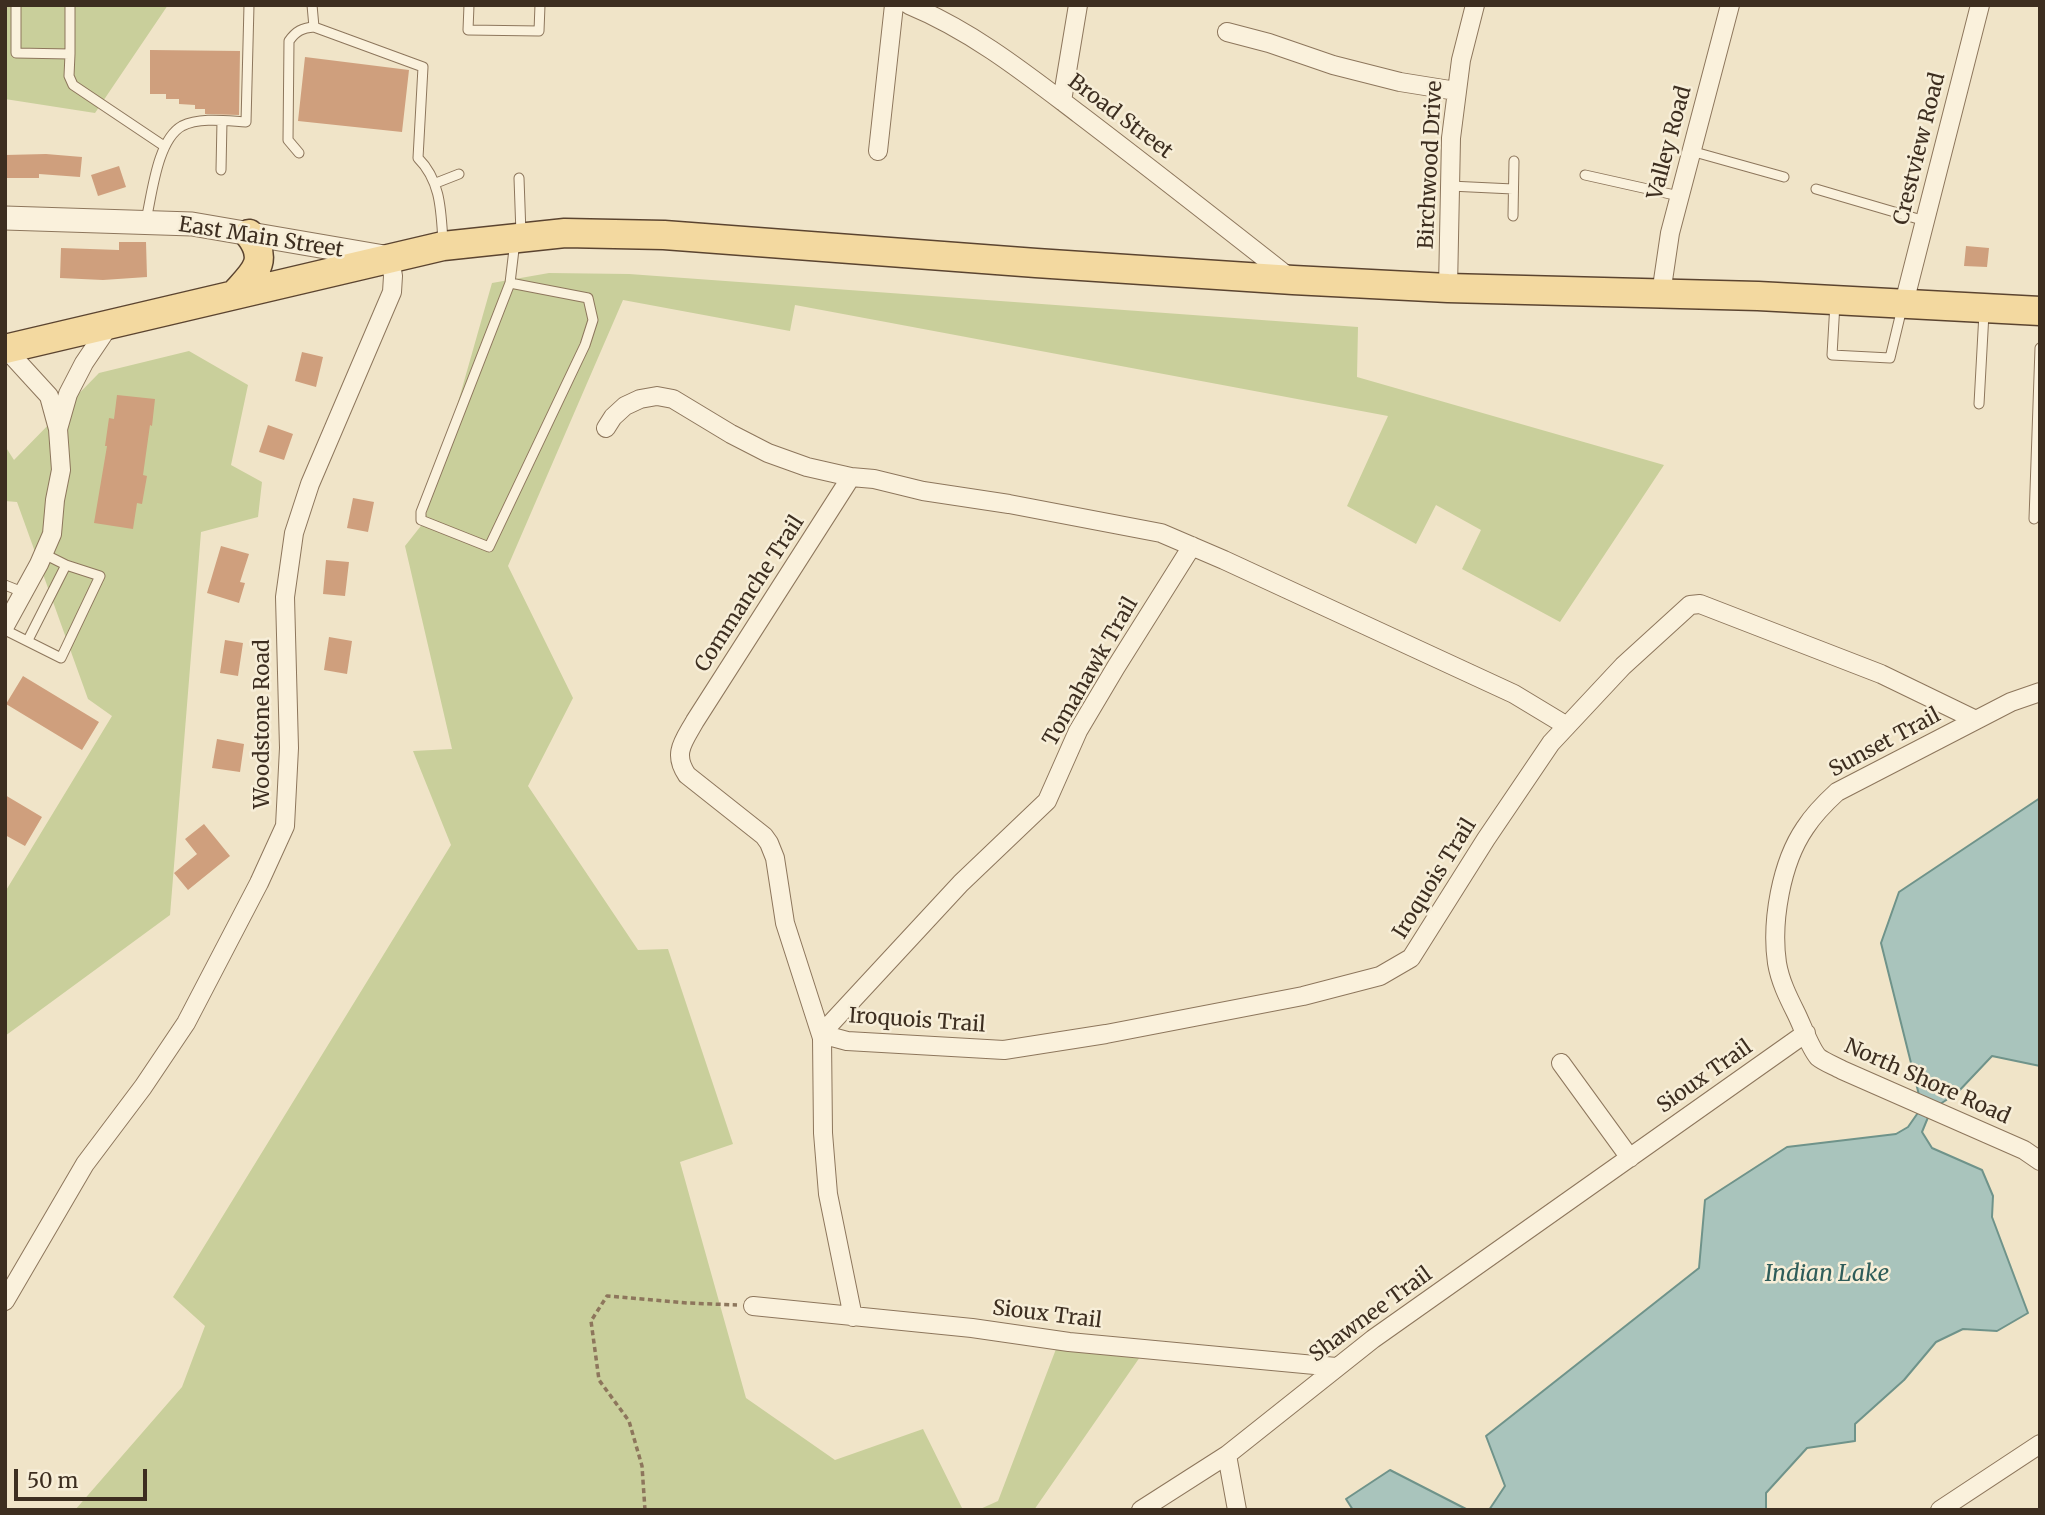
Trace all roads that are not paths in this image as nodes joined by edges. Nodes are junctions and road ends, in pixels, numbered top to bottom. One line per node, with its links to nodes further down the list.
1 (16, 5): 15 (lane)
2 (70, 5): 15 (lane)
3 (249, 5): 18 (lane)
4 (312, 5): 13 (lane)
5 (469, 5): 6 (lane)
6 (540, 5)
7 (894, 5): 20 (street)
8 (909, 5): 17 (street, Broad Street)
9 (1077, 5): 17 (street)
10 (1475, 5): 16 (street, Birchwood Drive)
11 (1730, 5): 21 (street, Valley Road)
12 (1980, 5): 36 (street, Crestview Road)
13 (314, 27): 22 (lane); 29 (lane)
14 (1227, 32): 16 (street)
15 (71, 54): 19 (lane)
16 (1456, 91): 30 (street, Birchwood Drive)
17 (1062, 102): 42 (street, Broad Street)
18 (222, 121): 19 (lane); 24 (lane)
19 (164, 146): 37 (lane)
20 (878, 151)
21 (1691, 151): 27 (lane); 33 (street, Valley Road)
22 (299, 153)
23 (1514, 161): 31 (lane)
24 (221, 170)
25 (459, 174): 29 (lane)
26 (1585, 175): 33 (lane)
27 (1784, 177)
28 (519, 178): 39 (lane)
29 (436, 183): 40 (lane)
30 (1450, 186): 31 (lane); 44 (street, Birchwood Drive)
31 (1513, 189): 34 (lane)
32 (1815, 189): 36 (lane)
33 (1679, 196): 46 (street, Valley Road)
34 (1513, 216)
35 (5, 218): 37 (street, East Main Street)
36 (1925, 221): 48 (street, Crestview Road)
37 (145, 222): 38 (street, East Main Street)
38 (249, 234): 41 (street, East Main Street); 45 (main road)
39 (519, 236): 40 (main road); 42 (main road); 43 (lane)
40 (443, 246): 41 (main road)
41 (390, 258): 45 (main road); 74 (street, Woodstone Road)
42 (1293, 280): 44 (main road)
43 (510, 283): 43 (lane)
44 (1448, 288): 46 (main road)
45 (235, 294): 51 (main road)
46 (1661, 294): 47 (main road)
47 (1835, 300): 48 (main road); 48 (lane)
48 (1903, 303): 49 (main road)
49 (1984, 308): 50 (main road); 54 (lane)
50 (2040, 311)
51 (111, 323): 53 (main road); 56 (street)
52 (2040, 348): 58 (lane)
53 (6, 349): 56 (street)
54 (1979, 404)
55 (606, 428): 57 (street)
56 (58, 429): 60 (street)
57 (851, 477): 59 (street); 70 (street, Commanche Trail)
58 (2034, 519)
59 (1192, 546): 68 (street); 70 (street, Tomahawk Trail)
60 (44, 554): 61 (lane); 63 (street)
61 (65, 565): 65 (lane); 65 (lane)
62 (5, 585): 63 (lane)
63 (25, 593): 64 (street)
64 (5, 628): 65 (lane)
65 (28, 640)
66 (2040, 692): 67 (street, Sunset Trail)
67 (1976, 720): 68 (street, Iroquois Trail); 69 (street, Sunset Trail)
68 (1567, 726): 70 (street, Iroquois Trail)
69 (1806, 1033): 72 (street, Sioux Trail); 73 (street, North Shore Road)
70 (821, 1034): 76 (street)
71 (1561, 1063): 72 (street)
72 (1630, 1158): 77 (street, Shawnee Trail)
73 (2040, 1161)
74 (5, 1301)
75 (753, 1306): 76 (street, Sioux Trail)
76 (853, 1317): 77 (street, Sioux Trail)
77 (1336, 1367): 79 (street, Shawnee Trail)
78 (2040, 1444): 82 (street)
79 (1227, 1455): 80 (street, Shawnee Trail); 81 (street)
80 (1141, 1510)
81 (1237, 1510)
82 (1940, 1510)

